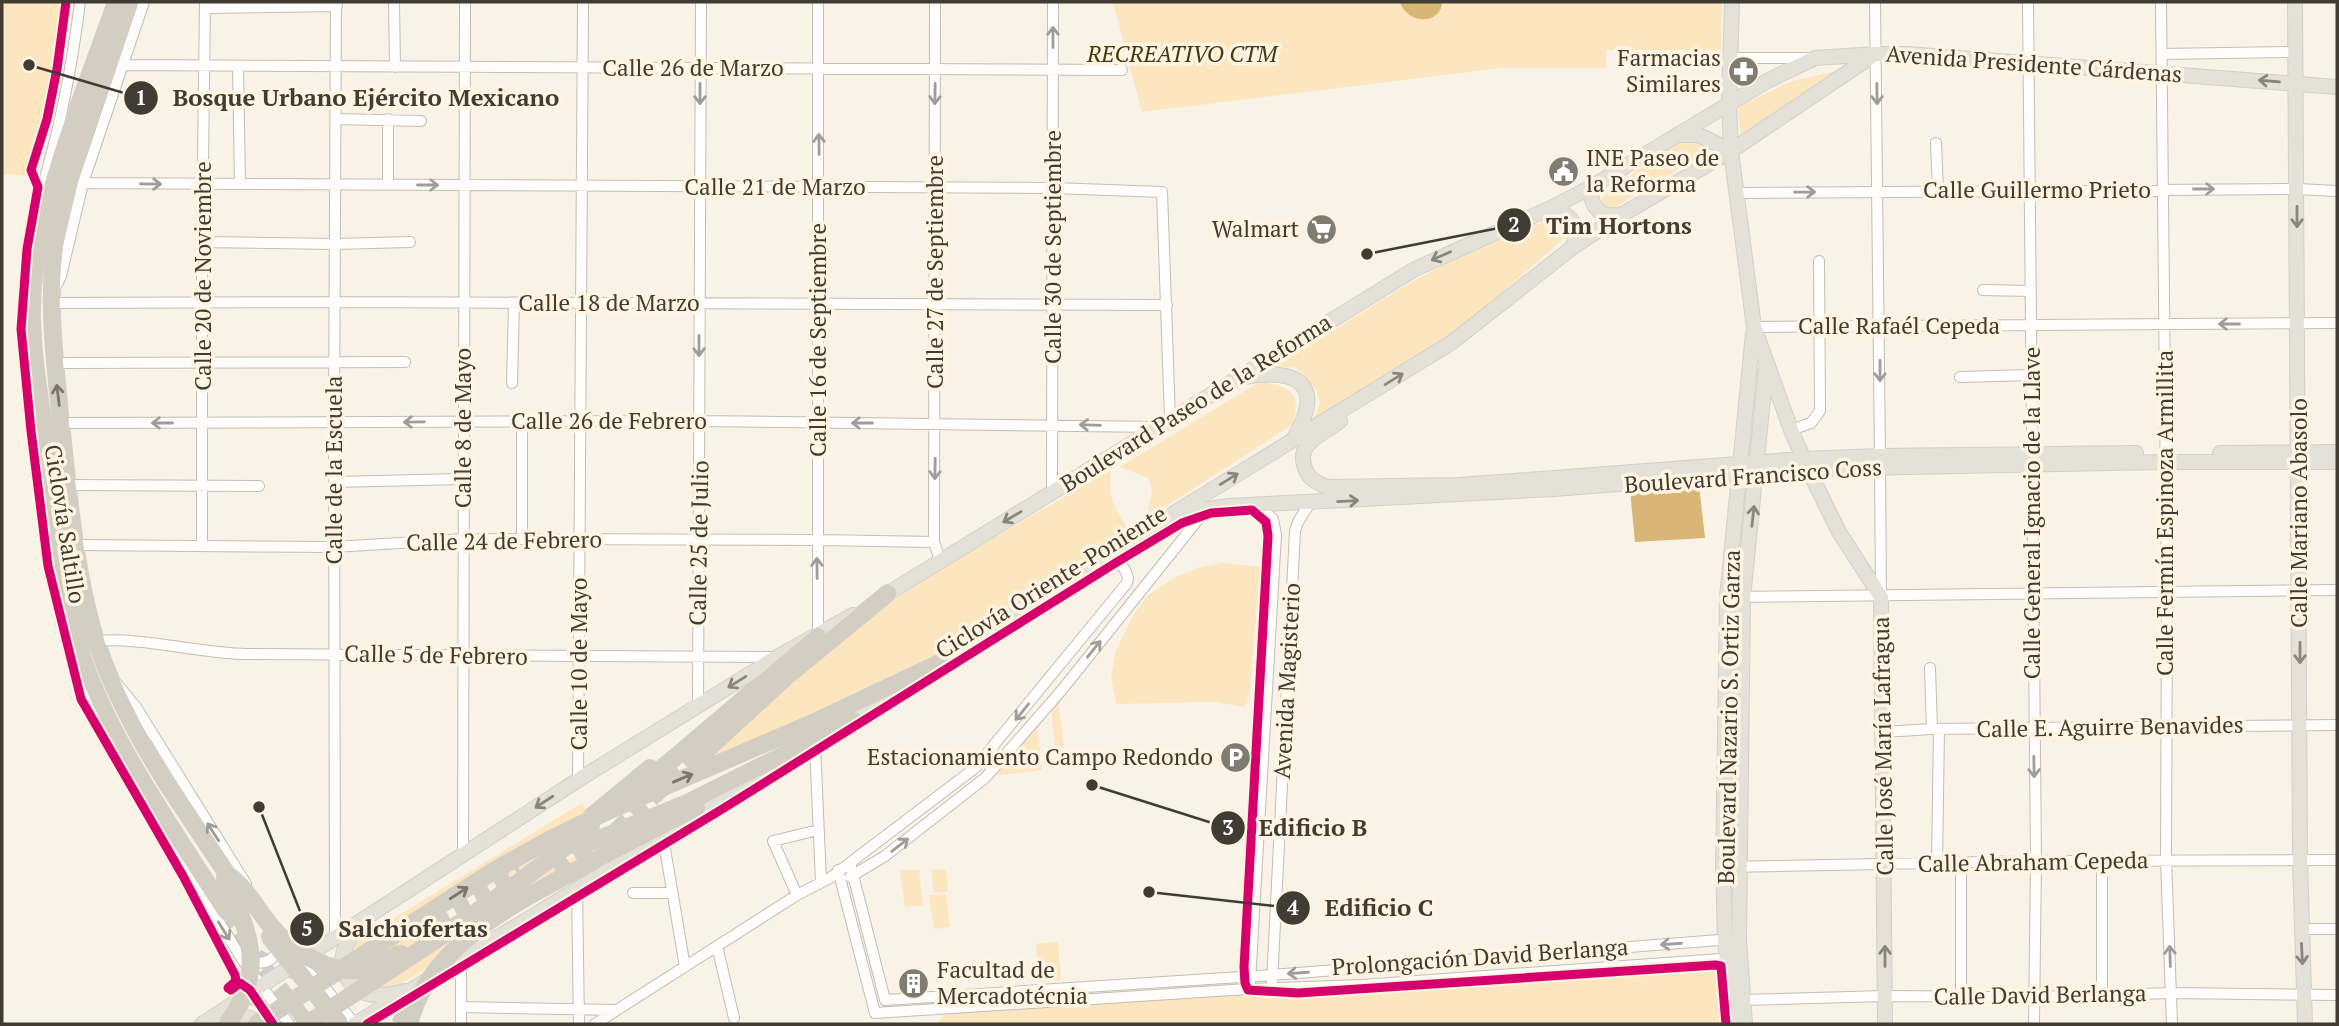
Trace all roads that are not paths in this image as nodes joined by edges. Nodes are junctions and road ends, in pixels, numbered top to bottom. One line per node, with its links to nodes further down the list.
1 (80, 2): 75 (street)
2 (116, 2): 75 (highway)
3 (130, 2): 78 (highway)
4 (137, 2): 20 (street)
5 (144, 2): 20 (street)
6 (394, 2): 30 (street)
7 (465, 2): 31 (street, Calle 8 de Mayo)
8 (583, 2): 32 (street, Calle 10 de Mayo)
9 (701, 2): 35 (street, Calle 25 de Julio)
10 (818, 2): 34 (street, Calle 16 de Septiembre)
11 (935, 2): 36 (street, Calle 27 de Septiembre)
12 (1053, 2): 38 (street, Calle 30 de Septiembre, one-way to 12)
13 (1732, 2): 24 (main road)
14 (1875, 2): 22 (street, Calle José María Lafragua)
15 (2028, 2): 26 (street, Calle General Ignacio de la Llave)
16 (2161, 2): 23 (street, Calle Fermín Espinoza Armillita)
17 (2295, 2): 21 (main road, Calle Mariano Abasolo)
18 (337, 4): 19 (street, Calle 20 de Noviembre); 33 (street, Calle de la Escuela)
19 (205, 5): 29 (street, Calle 20 de Noviembre)
20 (136, 25): 27 (street)
21 (2296, 52): 23 (street); 40 (main road, Calle Mariano Abasolo)
22 (1877, 54): 25 (main road, Avenida Presidente Cárdenas); 26 (main road, Avenida Presidente Cárdenas); 48 (main road); 64 (street, Calle José María Lafragua, one-way to 64)
23 (2162, 54): 39 (street, Calle Fermín Espinoza Armillita)
24 (1731, 58): 25 (street, Avenida Presidente Cárdenas); 42 (main road)
25 (1815, 58): 42 (main road, Boulevard Paseo de la Reforma)
26 (2029, 62): 39 (main road, Avenida Presidente Cárdenas); 62 (street, Calle General Ignacio de la Llave)
27 (123, 65): 29 (street, Calle 26 de Marzo); 49 (street)
28 (238, 66): 29 (street, Calle 26 de Marzo); 33 (street, Calle 26 de Marzo); 50 (street)
29 (205, 67): 51 (street, Calle 20 de Noviembre)
30 (395, 67): 31 (street, Calle 26 de Marzo); 33 (street, Calle 26 de Marzo)
31 (465, 67): 32 (street, Calle 26 de Marzo); 54 (street, Calle 8 de Mayo)
32 (583, 67): 35 (street, Calle 26 de Marzo); 55 (street, Calle 10 de Mayo)
33 (337, 68): 43 (street, Calle de la Escuela)
34 (818, 68): 35 (street, Calle 26 de Marzo); 36 (street, Calle 26 de Marzo); 57 (street, Calle 16 de Septiembre, one-way to 34)
35 (700, 69): 56 (street, Calle 25 de Julio, one-way to 56)
36 (935, 69): 38 (street, Calle 26 de Marzo); 59 (street, Calle 27 de Septiembre, one-way to 59)
37 (1122, 70): 38 (street, Calle 26 de Marzo)
38 (1053, 71): 60 (street, Calle 30 de Septiembre)
39 (2162, 73): 40 (main road, Avenida Presidente Cárdenas, one-way to 39); 63 (street, Calle Fermín Espinoza Armillita)
40 (2296, 83): 41 (main road, Avenida Presidente Cárdenas); 61 (main road, Calle Mariano Abasolo)
41 (2337, 87)
42 (1728, 103): 46 (main road, Boulevard Paseo de la Reforma); 48 (main road)
43 (336, 119): 44 (street); 52 (street, Calle de la Escuela)
44 (388, 119): 45 (street); 53 (street)
45 (421, 121)
46 (1675, 135): 48 (main road); 58 (main road, Boulevard Paseo de la Reforma)
47 (1936, 143): 65 (street)
48 (1731, 151): 67 (main road); 69 (main road)
49 (83, 183): 51 (street, Calle 21 de Marzo, one-way to 51); 78 (street)
50 (240, 184): 51 (street, Calle 21 de Marzo); 52 (street, Calle 21 de Marzo)
51 (202, 185): 70 (street, Calle 20 de Noviembre)
52 (336, 186): 53 (street, Calle 21 de Marzo); 72 (street, Calle de la Escuela)
53 (388, 186): 54 (street, Calle 21 de Marzo, one-way to 54)
54 (463, 186): 55 (street, Calle 21 de Marzo); 80 (street, Calle 8 de Mayo)
55 (582, 186): 56 (street, Calle 21 de Marzo); 83 (street, Calle 10 de Mayo)
56 (700, 186): 57 (street, Calle 21 de Marzo); 84 (street, Calle 25 de Julio)
57 (819, 187): 59 (street, Calle 21 de Marzo); 86 (street, Calle 16 de Septiembre)
58 (1591, 187): 68 (main road, Boulevard Paseo de la Reforma); 69 (main road)
59 (934, 188): 60 (street, Calle 21 de Marzo); 87 (street, Calle 27 de Septiembre)
60 (1053, 188): 85 (street, Calle 30 de Septiembre); 88 (street, Calle 21 de Marzo)
61 (2297, 189): 63 (street, Calle Guillermo Prieto, one-way to 61); 66 (street, Calle Guillermo Prieto); 89 (main road, Calle Mariano Abasolo, one-way to 89)
62 (2030, 190): 63 (street, Calle Guillermo Prieto); 65 (street, Calle Guillermo Prieto); 77 (street, Calle General Ignacio de la Llave)
63 (2163, 190): 91 (street, Calle Fermín Espinoza Armillita)
64 (1878, 191): 65 (street, Calle Guillermo Prieto); 67 (street, Calle Guillermo Prieto, one-way to 64); 92 (street, Calle José María Lafragua)
65 (1938, 191)
66 (2337, 191)
67 (1737, 193): 94 (main road)
68 (1553, 207): 73 (main road); 103 (main road, Boulevard Paseo de la Reforma, one-way to 103)
69 (1623, 214): 73 (main road)
70 (202, 242): 72 (street); 81 (street, Calle 20 de Noviembre)
71 (410, 242): 72 (street)
72 (335, 244): 79 (street, Calle de la Escuela)
73 (1573, 247): 105 (main road, one-way to 73)
74 (1819, 261): 95 (street)
75 (34, 276): 148 (highway)
76 (1983, 290): 77 (street)
77 (2030, 291): 93 (street, Calle General Ignacio de la Llave)
78 (51, 300): 81 (street, Calle 18 de Marzo); 98 (highway)
79 (335, 302): 80 (street, Calle 18 de Marzo); 81 (street, Calle 18 de Marzo); 96 (street, Calle de la Escuela)
80 (463, 302): 82 (street, Calle 18 de Marzo); 106 (street, Calle 8 de Mayo)
81 (203, 303): 99 (street, Calle 20 de Noviembre)
82 (514, 303): 83 (street, Calle 18 de Marzo); 104 (street)
83 (582, 303): 84 (street, Calle 18 de Marzo); 109 (street, Calle 10 de Mayo)
84 (699, 304): 86 (street, Calle 18 de Marzo); 107 (street, Calle 25 de Julio, one-way to 107)
85 (1053, 304): 87 (street, Calle 18 de Marzo); 88 (street, Calle 18 de Marzo); 116 (street, Calle 30 de Septiembre)
86 (819, 305): 87 (street, Calle 18 de Marzo); 113 (street, Calle 16 de Septiembre)
87 (933, 305): 110 (street, Calle 27 de Septiembre)
88 (1167, 305): 114 (street)
89 (2298, 323): 90 (street, Calle Rafaél Cepeda); 91 (street, Calle Rafaél Cepeda, one-way to 91); 120 (main road, Calle Mariano Abasolo)
90 (2337, 323)
91 (2164, 324): 93 (street, Calle Rafaél Cepeda); 121 (street, Calle Fermín Espinoza Armillita)
92 (1880, 326): 93 (street, Calle Rafaél Cepeda); 95 (street, Calle Rafaél Cepeda); 123 (street, Calle José María Lafragua, one-way to 123)
93 (2031, 326): 101 (street, Calle General Ignacio de la Llave)
94 (1754, 327): 95 (street, Calle Rafaél Cepeda); 100 (main road); 127 (main road, Boulevard Nazario S. Ortiz Garza)
95 (1818, 327): 117 (street)
96 (334, 362): 97 (street); 99 (street); 112 (street, Calle de la Escuela)
97 (405, 362)
98 (54, 363): 99 (street); 111 (highway, one-way to 98)
99 (203, 363): 115 (street, Calle 20 de Noviembre)
100 (1767, 365): 117 (main road); 126 (main road, Boulevard Nazario S. Ortiz Garza)
101 (2031, 375): 102 (street); 122 (street, Calle General Ignacio de la Llave)
102 (1960, 377)
103 (1237, 378): 114 (main road, Boulevard Paseo de la Reforma); 118 (main road)
104 (512, 383)
105 (1353, 405): 118 (main road); 127 (main road, Boulevard Francisco Coss)
106 (462, 421): 108 (street, Calle 26 de Febrero); 112 (street, Calle 26 de Febrero, one-way to 112); 128 (street, Calle 8 de Mayo)
107 (700, 421): 109 (street, Calle 26 de Febrero); 113 (street, Calle 26 de Febrero); 141 (street, Calle 25 de Julio)
108 (522, 422): 109 (street, Calle 26 de Febrero); 139 (street)
109 (581, 422): 140 (street, Calle 10 de Mayo)
110 (935, 422): 113 (street, Calle 26 de Febrero, one-way to 113); 116 (street, Calle 26 de Febrero); 143 (street, Calle 27 de Septiembre, one-way to 143)
111 (61, 423): 115 (street, Calle 26 de Febrero, one-way to 111); 130 (highway)
112 (334, 423): 115 (street, Calle 26 de Febrero); 129 (street, Calle de la Escuela)
113 (818, 423): 142 (street, Calle 16 de Septiembre)
114 (1164, 423): 116 (street, Calle 26 de Febrero, one-way to 116); 133 (main road, Boulevard Paseo de la Reforma)
115 (202, 424): 131 (street, Calle 20 de Noviembre)
116 (1052, 424): 133 (street, Calle 30 de Septiembre)
117 (1791, 430): 125 (main road)
118 (1293, 439): 137 (main road, one-way to 118)
119 (2337, 452): 120 (main road, Boulevard Francisco Coss)
120 (2298, 457): 121 (main road, Boulevard Francisco Coss); 124 (main road, Boulevard Francisco Coss); 150 (main road, Calle Mariano Abasolo)
121 (2165, 458): 122 (main road, Boulevard Francisco Coss); 153 (street, Calle Fermín Espinoza Armillita)
122 (2032, 459): 123 (main road, Boulevard Francisco Coss); 154 (street, Calle General Ignacio de la Llave)
123 (1880, 462): 125 (main road, Boulevard Francisco Coss); 156 (street, Calle José María Lafragua)
124 (2337, 462)
125 (1806, 464): 126 (main road, Boulevard Francisco Coss); 156 (main road)
126 (1758, 469): 127 (main road, Boulevard Francisco Coss); 159 (main road, Boulevard Nazario S. Ortiz Garza, one-way to 126)
127 (1740, 470): 134 (main road, Boulevard Francisco Coss, one-way to 127); 155 (main road, Boulevard Nazario S. Ortiz Garza)
128 (462, 480): 129 (street); 138 (street, Calle 8 de Mayo)
129 (334, 482): 146 (street, Calle de la Escuela)
130 (67, 485): 131 (street); 145 (highway)
131 (202, 486): 132 (street); 144 (street, Calle 20 de Noviembre)
132 (259, 486)
133 (1052, 492): 147 (main road, Boulevard Paseo de la Reforma, one-way to 147)
134 (1310, 503): 135 (main road, Boulevard Francisco Coss); 158 (street, Avenida Magisterio)
135 (1255, 504): 136 (main road, Boulevard Francisco Coss); 157 (street, Avenida Magisterio)
136 (1210, 508): 137 (main road, Boulevard Francisco Coss); 170 (street, one-way to 136)
137 (1171, 516): 149 (main road)
138 (465, 538): 139 (street, Calle 24 de Febrero); 146 (street, Calle 24 de Febrero); 163 (street, Calle 8 de Mayo)
139 (522, 539): 140 (street, Calle 24 de Febrero)
140 (580, 540): 141 (street, Calle 24 de Febrero); 164 (street, Calle 10 de Mayo)
141 (699, 540): 142 (street, Calle 24 de Febrero); 165 (street, Calle 25 de Julio)
142 (817, 540): 143 (street, Calle 24 de Febrero); 160 (street, Calle 16 de Septiembre, one-way to 142)
143 (934, 542): 147 (street, Calle 27 de Septiembre)
144 (202, 544): 145 (street, Calle 24 de Febrero); 146 (street, Calle 24 de Febrero)
145 (75, 545): 161 (highway)
146 (334, 547): 162 (street, Calle de la Escuela)
147 (940, 560): 152 (main road, Boulevard Paseo de la Reforma)
148 (62, 561): 212 (highway); 222 (street, one-way to 222)
149 (1100, 561): 167 (main road); 168 (street)
150 (2300, 590): 151 (street); 153 (street); 174 (main road, Calle Mariano Abasolo, one-way to 174)
151 (2337, 590)
152 (888, 593): 160 (main road, Boulevard Paseo de la Reforma); 181 (highway)
153 (2167, 593): 154 (street); 176 (street, Calle Fermín Espinoza Armillita)
154 (2032, 594): 156 (street); 178 (street, Calle General Ignacio de la Llave)
155 (1727, 597): 159 (street); 203 (main road, Boulevard Nazario S. Ortiz Garza)
156 (1881, 597): 159 (street); 179 (main road, Calle José María Lafragua)
157 (1272, 598): 158 (street); 190 (street, Avenida Magisterio)
158 (1290, 598): 191 (street, Avenida Magisterio)
159 (1743, 598): 204 (main road, Boulevard Nazario S. Ortiz Garza)
160 (818, 636): 166 (main road); 182 (highway, Boulevard Paseo de la Reforma)
161 (96, 640): 162 (street, Calle 5 de Febrero); 171 (highway)
162 (336, 654): 163 (street, Calle 5 de Febrero); 217 (street, Calle de la Escuela)
163 (462, 655): 164 (street, Calle 5 de Febrero); 192 (street, Calle 8 de Mayo)
164 (579, 656): 165 (street, Calle 5 de Febrero); 186 (street, Calle 10 de Mayo)
165 (698, 656): 166 (street, Calle 5 de Febrero); 172 (street, Calle 25 de Julio)
166 (777, 657): 172 (main road, one-way to 172)
167 (944, 661): 173 (main road); 250 (highway, one-way to 167, bridge)
168 (1060, 664): 170 (street); 184 (street, one-way to 184)
169 (1930, 668): 177 (street)
170 (1075, 673): 185 (street)
171 (110, 678): 193 (highway, bridge); 216 (street, one-way to 171)
172 (698, 706): 186 (main road)
173 (854, 720): 180 (main road); 189 (highway)
174 (2301, 725): 175 (street, Calle E. Aguirre Benavides); 176 (street, Calle E. Aguirre Benavides); 197 (main road, Calle Mariano Abasolo)
175 (2337, 725)
176 (2166, 727): 178 (street, Calle E. Aguirre Benavides); 196 (street, Calle Fermín Espinoza Armillita)
177 (1936, 729): 178 (street, Calle E. Aguirre Benavides); 179 (street, Calle E. Aguirre Benavides); 201 (street)
178 (2034, 729): 194 (street, Calle General Ignacio de la Llave, one-way to 194)
179 (1883, 732): 200 (main road, Calle José María Lafragua)
180 (816, 745): 183 (main road); 187 (street)
181 (701, 755)
182 (667, 759): 205 (highway, bridge); 247 (highway, Boulevard Paseo de la Reforma, bridge)
183 (783, 764): 188 (main road); 254 (highway, bridge)
184 (975, 768): 185 (street); 199 (street)
185 (985, 778): 206 (street, one-way to 185)
186 (578, 780): 192 (main road, one-way to 192)
187 (818, 830): 207 (street); 211 (street)
188 (663, 837): 208 (main road); 210 (street)
189 (583, 845)
190 (1257, 847): 191 (street); 229 (street, Avenida Magisterio)
191 (1279, 849): 228 (street, Avenida Magisterio)
192 (463, 854): 213 (main road)
193 (215, 858): 205 (highway, bridge); 249 (highway, bridge)
194 (2036, 860): 195 (street, Calle Abraham Cepeda); 202 (street, Calle Abraham Cepeda); 241 (street, Calle General Ignacio de la Llave)
195 (2102, 860): 196 (street, Calle Abraham Cepeda); 236 (street)
196 (2166, 860): 197 (street, Calle Abraham Cepeda); 235 (street, Calle Fermín Espinoza Armillita, one-way to 196)
197 (2300, 860): 198 (street, Calle Abraham Cepeda); 214 (main road, Calle Mariano Abasolo)
198 (2337, 860)
199 (850, 863): 206 (street); 207 (street)
200 (1885, 864): 201 (street, Calle Abraham Cepeda); 204 (street, Calle Abraham Cepeda); 239 (main road, Calle José María Lafragua, one-way to 200)
201 (1937, 864): 202 (street, Calle Abraham Cepeda)
202 (1961, 864): 240 (street)
203 (1723, 867): 204 (street, Calle Abraham Cepeda); 218 (main road, Boulevard Nazario S. Ortiz Garza)
204 (1739, 867): 218 (main road, Boulevard Nazario S. Ortiz Garza)
205 (228, 875): 252 (highway, bridge)
206 (855, 876): 207 (street); 229 (street, Prolongación David Berlanga)
207 (833, 877): 211 (street); 234 (street, Prolongación David Berlanga)
208 (577, 889): 224 (main road); 244 (street)
209 (633, 893): 210 (street)
210 (672, 893): 226 (street)
211 (797, 895): 219 (street)
212 (226, 912)
213 (361, 921): 217 (main road); 232 (main road)
214 (2301, 929): 215 (street); 237 (main road, Calle Mariano Abasolo, one-way to 237)
215 (2337, 929)
216 (277, 935): 222 (street); 223 (street)
217 (335, 938): 223 (main road)
218 (1732, 939): 220 (street, Prolongación David Berlanga, one-way to 220); 221 (main road, Boulevard Nazario S. Ortiz Garza)
219 (717, 946): 226 (street); 246 (street)
220 (1573, 951): 225 (street, Prolongación David Berlanga); 227 (street)
221 (1733, 958): 227 (street, Prolongación David Berlanga); 242 (main road, Boulevard Nazario S. Ortiz Garza); 258 (main road, Boulevard Nazario S. Ortiz Garza)
222 (242, 960): 231 (street)
223 (297, 961): 231 (main road); 253 (street)
224 (461, 961): 232 (main road); 243 (street)
225 (1423, 963): 228 (street, Prolongación David Berlanga, one-way to 228); 230 (street)
226 (685, 967): 245 (street)
227 (1574, 970): 230 (street, Prolongación David Berlanga)
228 (1272, 975): 229 (street, Prolongación David Berlanga); 233 (street, Avenida Magisterio)
229 (1250, 976): 234 (street, Avenida Magisterio)
230 (1425, 981): 233 (street, Prolongación David Berlanga)
231 (261, 986): 248 (main road); 251 (street)
232 (419, 987): 253 (main road)
233 (1271, 988): 234 (street, Prolongación David Berlanga)
234 (1250, 989)
235 (2172, 993): 236 (street, Calle David Berlanga); 237 (street, Calle David Berlanga); 262 (street, Calle Fermín Espinoza Armillita)
236 (2102, 994): 241 (street, Calle David Berlanga)
237 (2305, 995): 238 (street, Calle David Berlanga); 263 (main road, Calle Mariano Abasolo)
238 (2337, 995)
239 (1885, 996): 240 (street, Calle David Berlanga); 242 (street, Calle David Berlanga); 260 (main road, Calle José María Lafragua)
240 (1961, 997): 241 (street, Calle David Berlanga)
241 (2035, 997): 261 (street, Calle General Ignacio de la Llave)
242 (1743, 1000): 259 (main road, Boulevard Nazario S. Ortiz Garza)
243 (461, 1007): 244 (street); 255 (street)
244 (579, 1009): 245 (street); 256 (street)
245 (617, 1010): 257 (street)
246 (734, 1018)
247 (311, 1022)
248 (204, 1024): 250 (main road)
249 (227, 1024)
250 (257, 1024)
251 (289, 1024)
252 (340, 1024)
253 (355, 1024)
254 (410, 1024)
255 (461, 1024)
256 (579, 1024)
257 (594, 1024)
258 (1732, 1024)
259 (1745, 1024)
260 (1885, 1024)
261 (2035, 1024)
262 (2172, 1024)
263 (2305, 1024)

